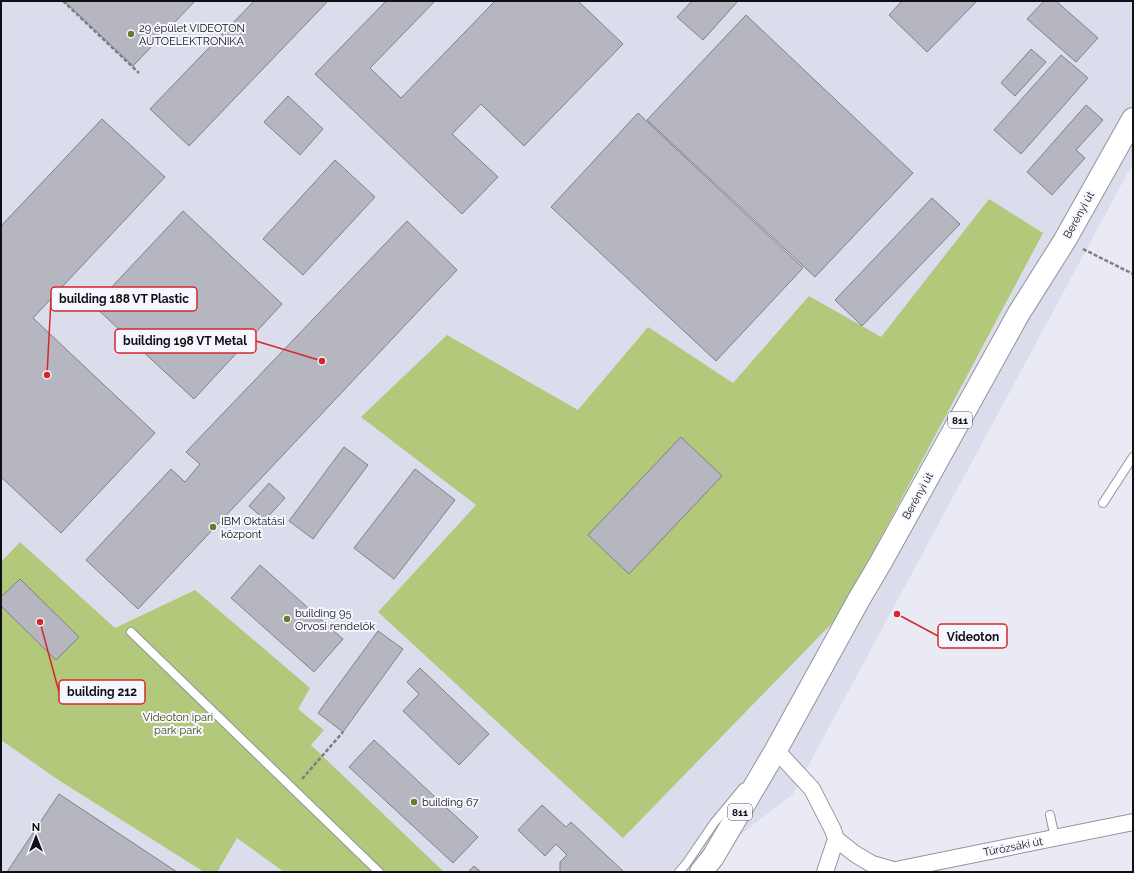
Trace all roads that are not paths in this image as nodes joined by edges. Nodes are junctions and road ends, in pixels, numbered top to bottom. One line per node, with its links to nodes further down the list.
1 (1133, 119): 5 (main road, Berényi út / 811)
2 (1133, 456): 3 (lane)
3 (1103, 503)
4 (132, 632): 11 (lane)
5 (776, 750): 9 (street); 12 (lane); 13 (main road, Berényi út / 811)
6 (1050, 815): 8 (lane)
7 (1133, 822): 8 (street, Túrózsáki út)
8 (1056, 838): 10 (street, Túrózsáki út)
9 (836, 840): 10 (street, Túrózsáki út); 14 (street)
10 (889, 871)
11 (380, 872)
12 (678, 872)
13 (701, 872)
14 (825, 872)

